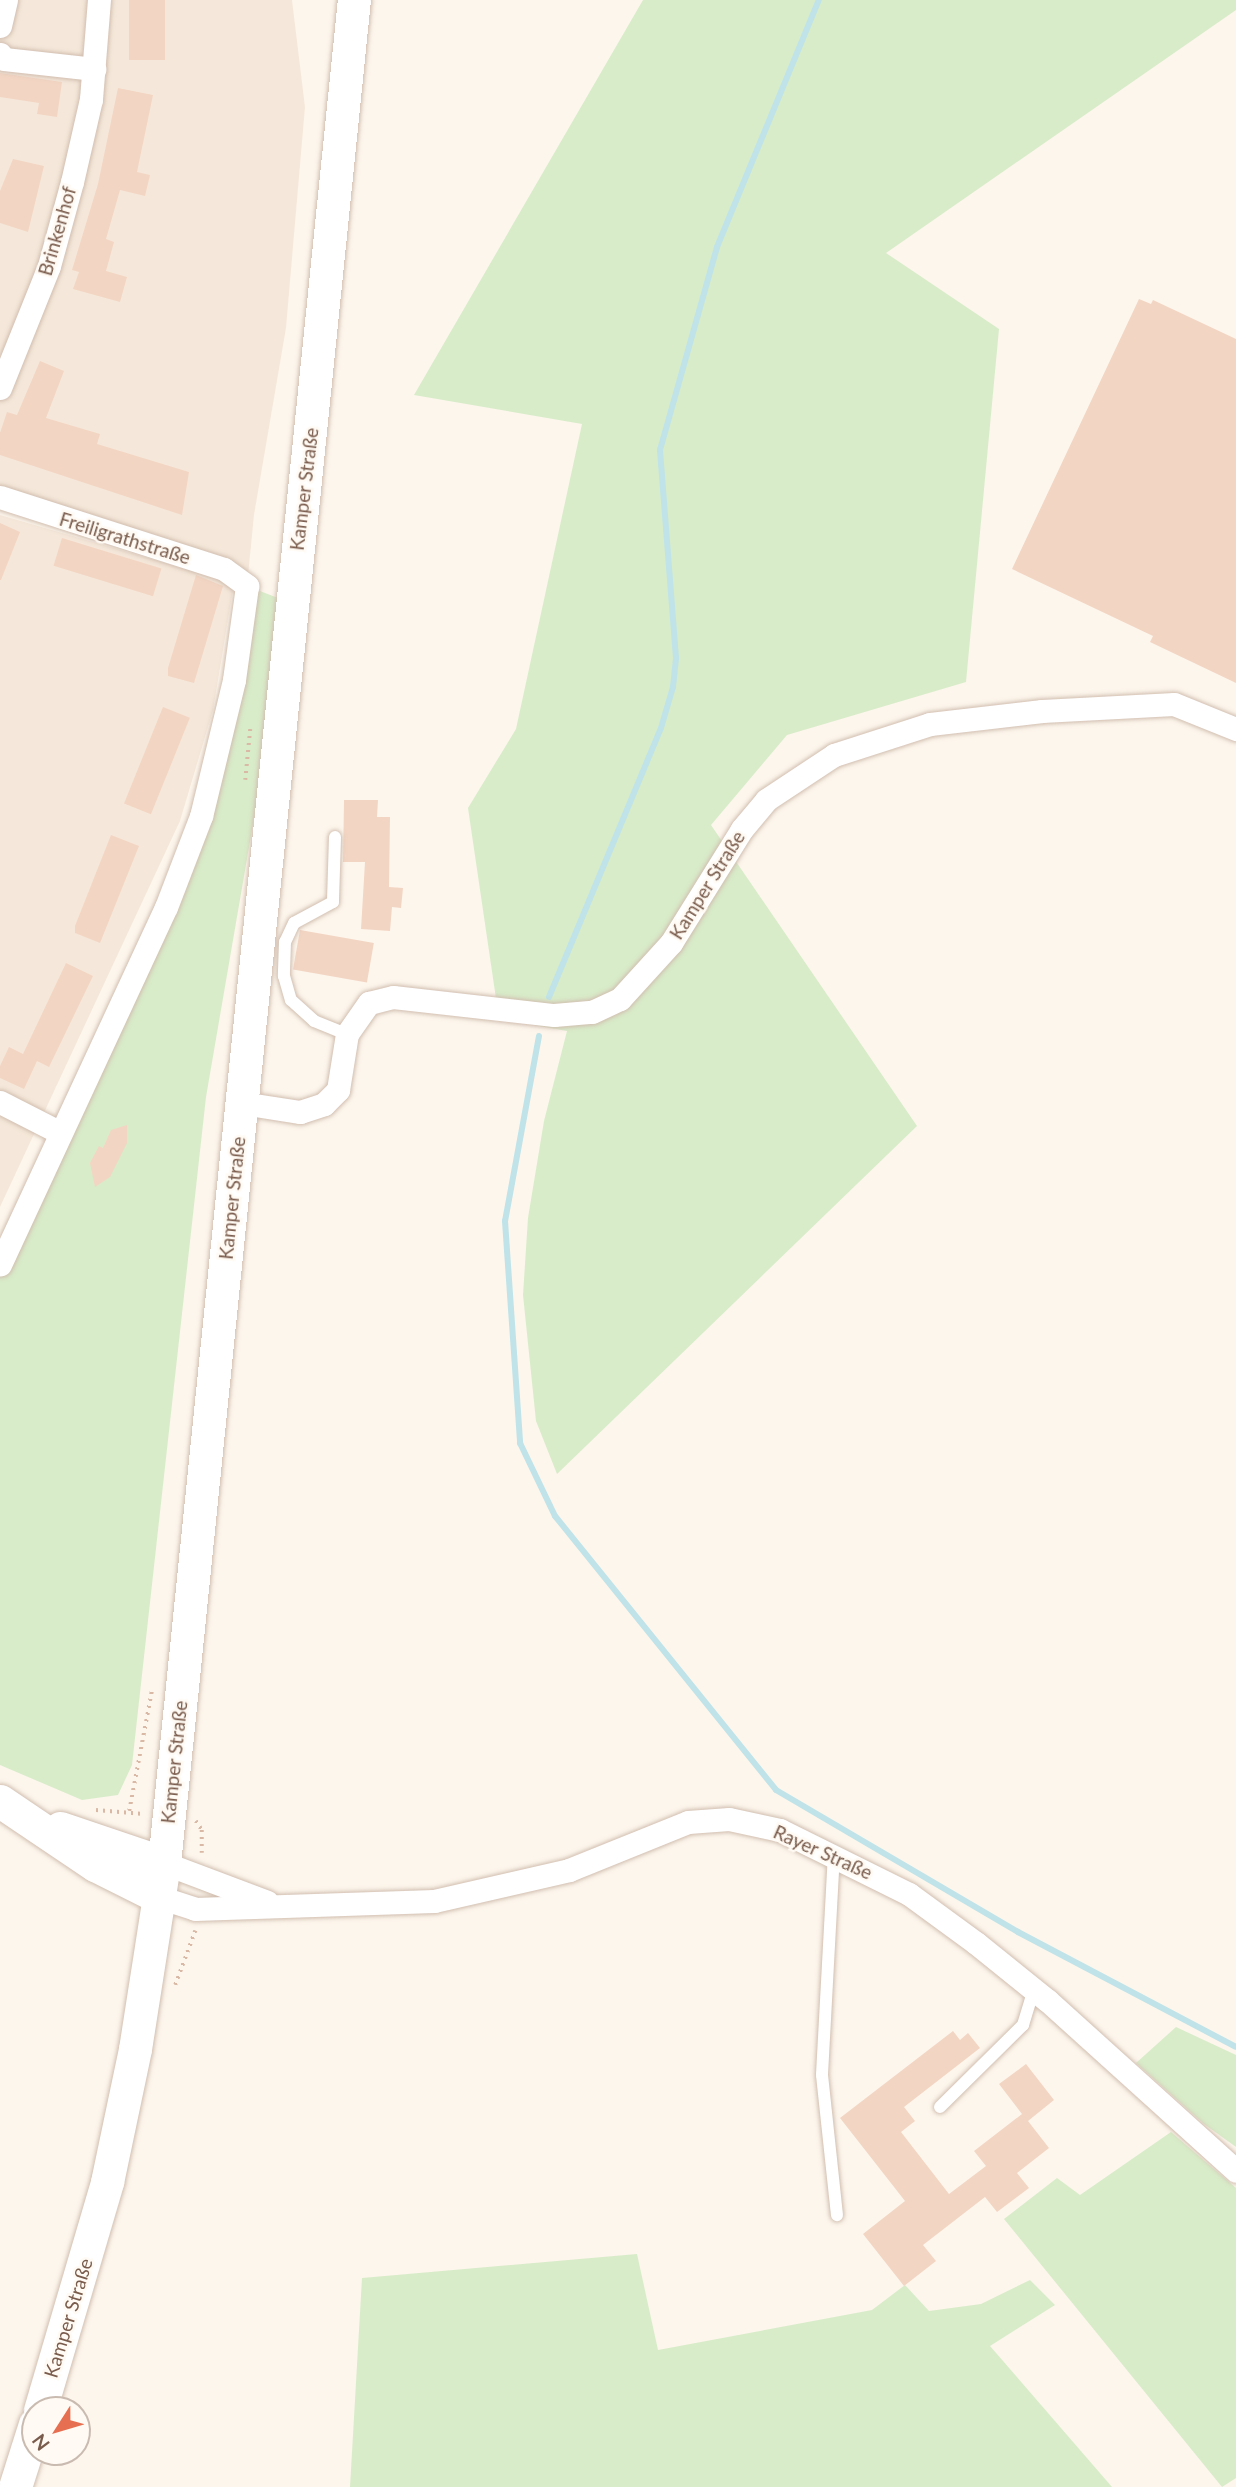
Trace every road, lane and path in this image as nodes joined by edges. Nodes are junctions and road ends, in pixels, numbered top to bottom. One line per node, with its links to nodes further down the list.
1 (6, 0): 4 (street)
2 (99, 0): 6 (street, Brinkenhof)
3 (354, 0): 13 (main road, Kamper Straße)
4 (0, 26)
5 (0, 54): 6 (street)
6 (94, 69): 7 (street, Brinkenhof)
7 (0, 388)
8 (0, 497): 14 (street, Freiligrathstraße)
9 (1236, 729): 11 (street, Kamper Straße)
10 (335, 837): 11 (lane)
11 (347, 1034): 13 (street, Kamper Straße)
12 (0, 1102): 14 (street)
13 (242, 1103): 18 (main road, Kamper Straße)
14 (59, 1132): 15 (street)
15 (0, 1264)
16 (9, 1807): 20 (main road); 22 (main road)
17 (89, 1809): 18 (path)
18 (168, 1817): 20 (main road, Kamper Straße); 21 (path)
19 (834, 1853): 23 (street, Rayer Straße); 24 (street, Rayer Straße); 27 (lane)
20 (164, 1863): 21 (street, Rayer Straße); 22 (main road, Kamper Straße)
21 (199, 1876): 23 (street, Rayer Straße)
22 (159, 1897): 23 (street, Rayer Straße); 28 (main road, Kamper Straße)
23 (277, 1906)
24 (1034, 1990): 25 (lane); 26 (street, Rayer Straße)
25 (940, 2107)
26 (1236, 2171)
27 (837, 2216)
28 (44, 2396)
29 (22, 2466): 30 (main road)
30 (15, 2487)

